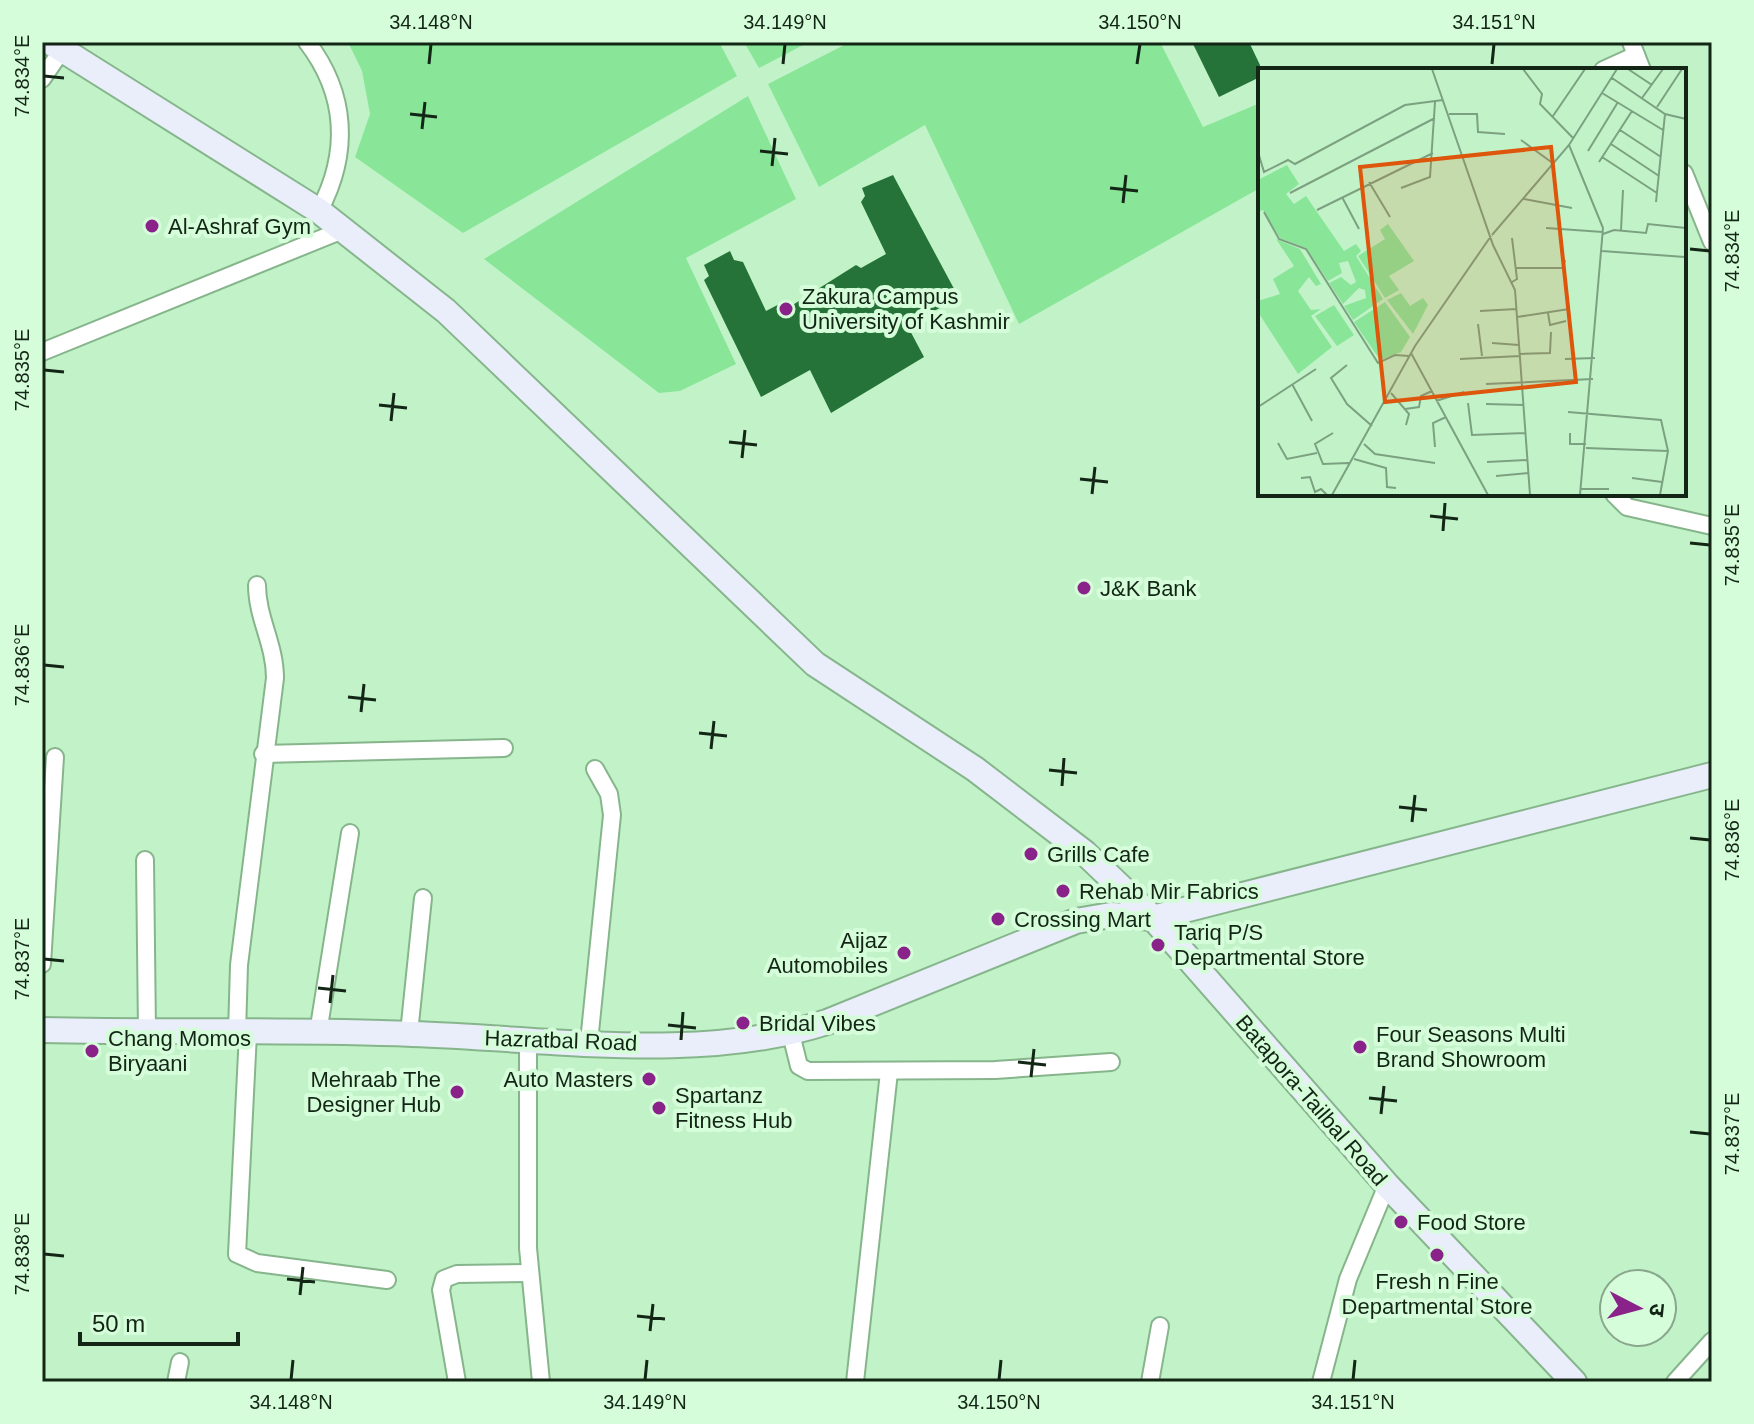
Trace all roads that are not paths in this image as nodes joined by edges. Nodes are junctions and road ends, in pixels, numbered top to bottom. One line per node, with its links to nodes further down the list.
1 (307, 42): 7 (street)
2 (56, 46): 5 (street); 7 (main road, Batapora-Tailbal Road)
3 (1637, 56): 4 (street)
4 (1608, 68)
5 (42, 79)
6 (1686, 178): 9 (street)
7 (319, 211): 8 (main road, Batapora-Tailbal Road)
8 (345, 229): 10 (street); 22 (main road, Batapora-Tailbal Road)
9 (1712, 242)
10 (42, 351)
11 (1616, 496): 12 (street)
12 (1712, 526)
13 (257, 585): 15 (street)
14 (504, 748): 15 (street)
15 (263, 754): 26 (street)
16 (55, 757): 23 (street)
17 (595, 769): 31 (street)
18 (1712, 775): 22 (main road, Hazratbal Road)
19 (350, 833): 27 (street)
20 (145, 860): 25 (street)
21 (423, 898): 28 (street)
22 (1153, 918): 29 (main road, Hazratbal Road); 34 (main road, Batapora-Tailbal Road)
23 (42, 964)
24 (42, 1030): 25 (main road, Hazratbal Road)
25 (147, 1032): 26 (main road, Hazratbal Road)
26 (242, 1033): 27 (main road, Hazratbal Road); 36 (street)
27 (318, 1033): 28 (main road, Hazratbal Road)
28 (409, 1033): 30 (main road, Hazratbal Road)
29 (791, 1034): 31 (main road, Hazratbal Road); 33 (street)
30 (528, 1039): 31 (main road, Hazratbal Road); 35 (street)
31 (589, 1042)
32 (1111, 1062): 33 (street)
33 (889, 1072): 43 (street)
34 (1387, 1185): 45 (street); 46 (main road, Batapora-Tailbal Road)
35 (530, 1273): 41 (street); 42 (street)
36 (387, 1280)
37 (1160, 1326): 44 (street)
38 (1712, 1341): 47 (street)
39 (180, 1362): 40 (street)
40 (176, 1382)
41 (457, 1382)
42 (541, 1382)
43 (855, 1382)
44 (1150, 1382)
45 (1321, 1382)
46 (1574, 1382)
47 (1675, 1382)

